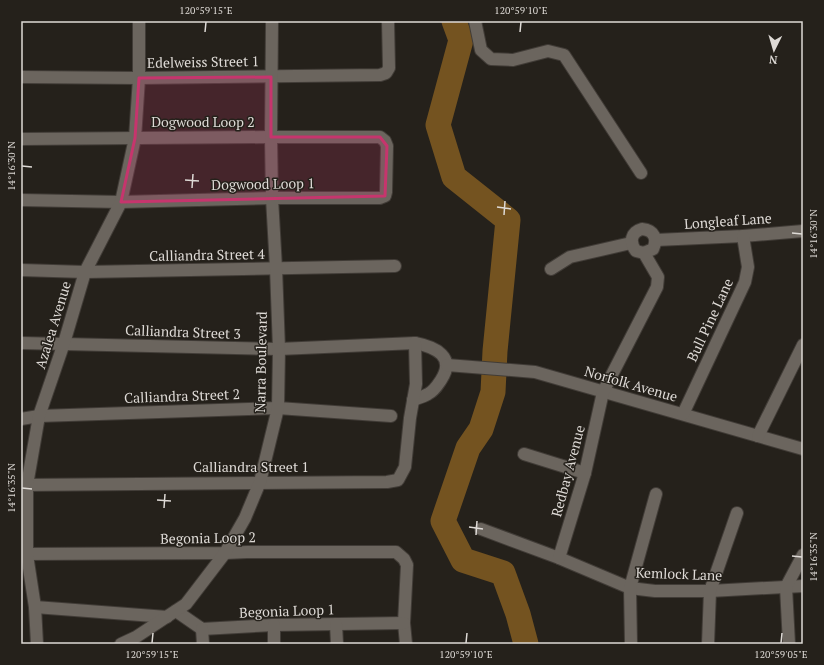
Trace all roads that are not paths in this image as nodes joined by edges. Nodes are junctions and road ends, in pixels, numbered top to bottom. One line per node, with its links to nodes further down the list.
1 (139, 21): 7 (street, Azalea Avenue)
2 (272, 21): 6 (street, Narra Boulevard)
3 (388, 21): 6 (street, Edelweiss Street 1)
4 (475, 21): 11 (street)
5 (21, 77): 7 (street, Edelweiss Street 1)
6 (271, 77): 7 (street, Edelweiss Street 1); 8 (street, Narra Boulevard)
7 (139, 78): 9 (street, Azalea Avenue)
8 (271, 137): 9 (street, Dogwood Loop 2); 12 (street, Dogwood Loop 2); 13 (street, Narra Boulevard)
9 (135, 138): 10 (street, Dogwood Loop 2); 15 (street, Azalea Avenue)
10 (21, 139)
11 (641, 173)
12 (385, 196): 13 (street, Dogwood Loop 1)
13 (272, 198): 15 (street, Dogwood Loop 1); 22 (street, Narra Boulevard)
14 (21, 200): 15 (street, Dogwood Loop 1)
15 (121, 202): 25 (street, Azalea Avenue)
16 (803, 231): 17 (street, Longleaf Lane)
17 (743, 236): 18 (street, Longleaf Lane); 35 (street, Bull Pine Lane)
18 (656, 240): 19 (street); 20 (street)
19 (631, 243): 20 (street); 23 (street)
20 (644, 253): 32 (street, Redbay Avenue)
21 (395, 266): 22 (street, Calliandra Street 4)
22 (276, 268): 25 (street, Calliandra Street 4); 30 (street, Narra Boulevard)
23 (551, 269)
24 (21, 270): 25 (street, Calliandra Street 4)
25 (85, 272): 27 (street, Azalea Avenue)
26 (21, 343): 27 (street, Calliandra Street 3)
27 (64, 343): 30 (street, Calliandra Street 3); 36 (street, Azalea Avenue)
28 (415, 344): 30 (street, Calliandra Street 3); 31 (street); 33 (street)
29 (803, 345): 39 (street)
30 (279, 349): 34 (street, Narra Boulevard)
31 (450, 366): 32 (street, Norfolk Avenue); 33 (street)
32 (603, 392): 35 (street, Norfolk Avenue); 42 (street, Redbay Avenue)
33 (413, 400): 43 (street, Calliandra Street 1)
34 (278, 408): 36 (street, Calliandra Street 2); 37 (street, Calliandra Street 2); 43 (street, Narra Boulevard)
35 (683, 414): 39 (street, Norfolk Avenue)
36 (39, 416): 38 (street, Calliandra Street 2); 44 (street, Azalea Avenue)
37 (391, 416)
38 (21, 418)
39 (758, 436): 40 (street, Norfolk Avenue)
40 (803, 449)
41 (524, 454): 42 (street)
42 (585, 473): 51 (street, Redbay Avenue)
43 (260, 482): 44 (street, Calliandra Street 1); 48 (street, Narra Boulevard)
44 (24, 485): 49 (street, Azalea Avenue)
45 (656, 494): 54 (street)
46 (738, 513): 55 (street)
47 (481, 529): 51 (street, Kemlock Lane)
48 (225, 553): 49 (street, Begonia Loop 2); 57 (street, Narra Boulevard); 58 (street, Begonia Loop 2)
49 (24, 555): 56 (street, Azalea Avenue)
50 (803, 555): 53 (street)
51 (559, 558): 54 (street, Kemlock Lane)
52 (803, 586): 53 (street, Kemlock Lane)
53 (786, 587): 55 (street, Kemlock Lane); 70 (street)
54 (630, 588): 55 (street, Kemlock Lane); 68 (street)
55 (710, 591): 69 (street)
56 (35, 607): 57 (street); 62 (street, Azalea Avenue)
57 (172, 614): 61 (street); 63 (street, Narra Boulevard)
58 (404, 623): 59 (street, Begonia Loop 1); 67 (street)
59 (336, 624): 60 (street, Begonia Loop 1); 66 (street)
60 (274, 625): 61 (street, Begonia Loop 1); 65 (street)
61 (202, 629): 64 (street)
62 (37, 644)
63 (121, 644)
64 (203, 644)
65 (274, 644)
66 (337, 644)
67 (406, 644)
68 (631, 644)
69 (708, 644)
70 (789, 644)

